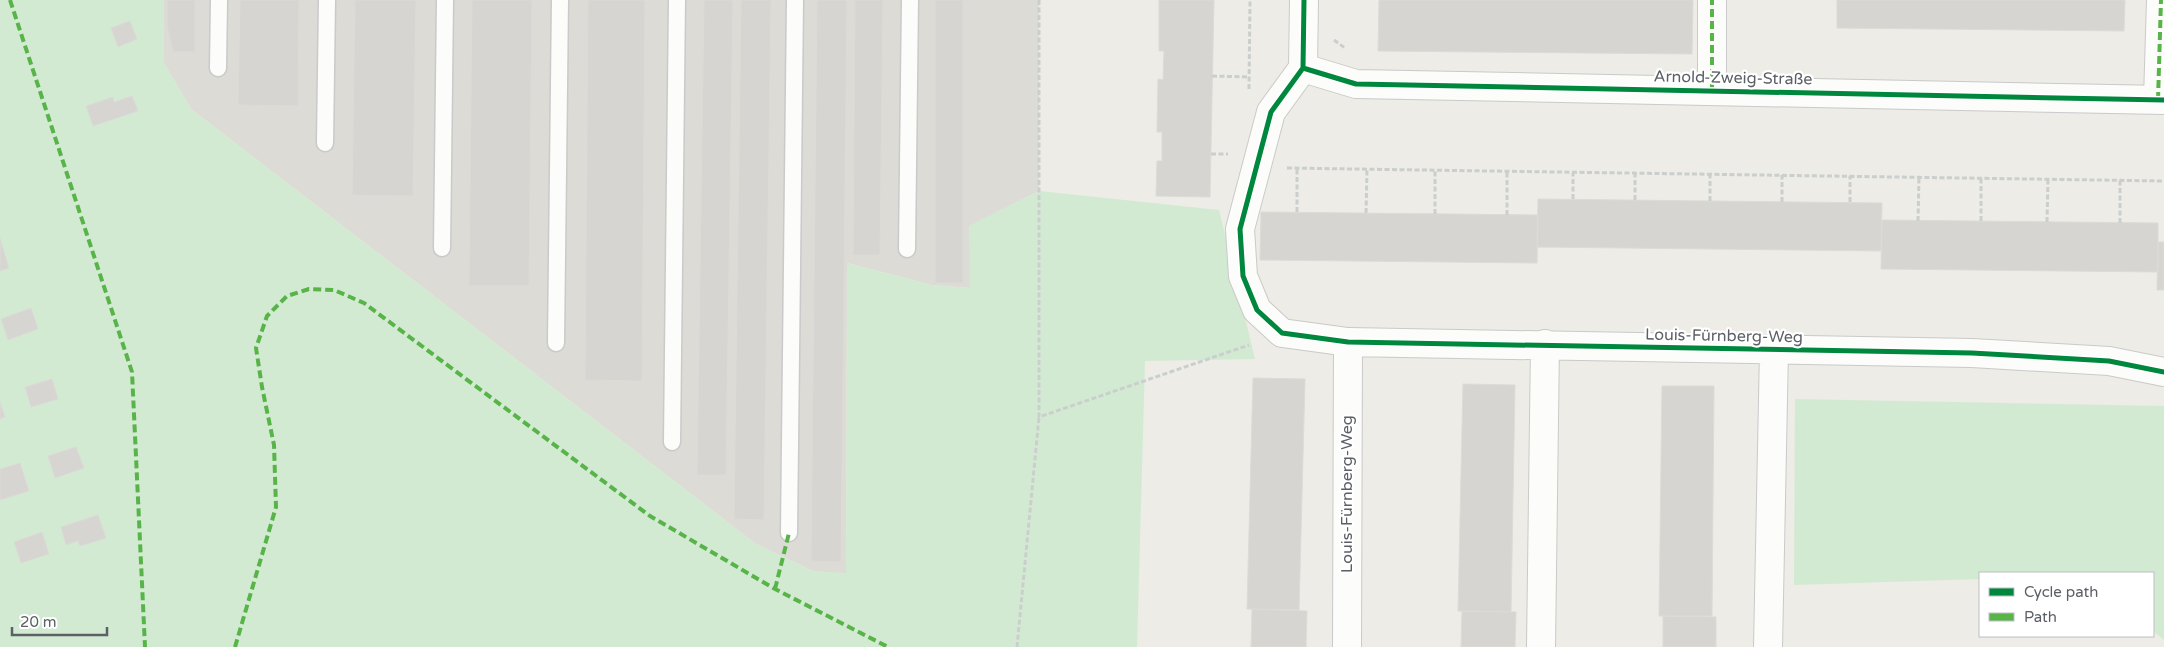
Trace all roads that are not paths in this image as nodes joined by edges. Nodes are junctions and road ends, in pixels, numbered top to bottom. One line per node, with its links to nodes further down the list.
1 (219, 0): 11 (lane)
2 (327, 0): 15 (lane)
3 (445, 0): 16 (lane)
4 (560, 0): 19 (lane)
5 (677, 0): 23 (lane)
6 (795, 0): 24 (lane)
7 (910, 0): 17 (lane)
8 (1304, 0): 12 (street)
9 (1712, 0): 13 (street, Arnold-Zweig-Straße)
10 (2160, 0): 14 (street, Arnold-Zweig-Straße)
11 (218, 68)
12 (1304, 68): 13 (street, Arnold-Zweig-Straße); 18 (street, Louis-Fürnberg-Weg)
13 (1712, 90): 14 (street, Arnold-Zweig-Straße)
14 (2161, 100)
15 (325, 143)
16 (442, 248)
17 (907, 249)
18 (1348, 342): 20 (street, Louis-Fürnberg-Weg); 25 (street, Louis-Fürnberg-Weg)
19 (556, 343)
20 (1545, 344): 21 (street, Louis-Fürnberg-Weg); 26 (street)
21 (1774, 350): 22 (street, Louis-Fürnberg-Weg); 27 (street, Louis-Fürnberg-Weg)
22 (2164, 372)
23 (672, 442)
24 (789, 533)
25 (1346, 647)
26 (1541, 647)
27 (1768, 647)

